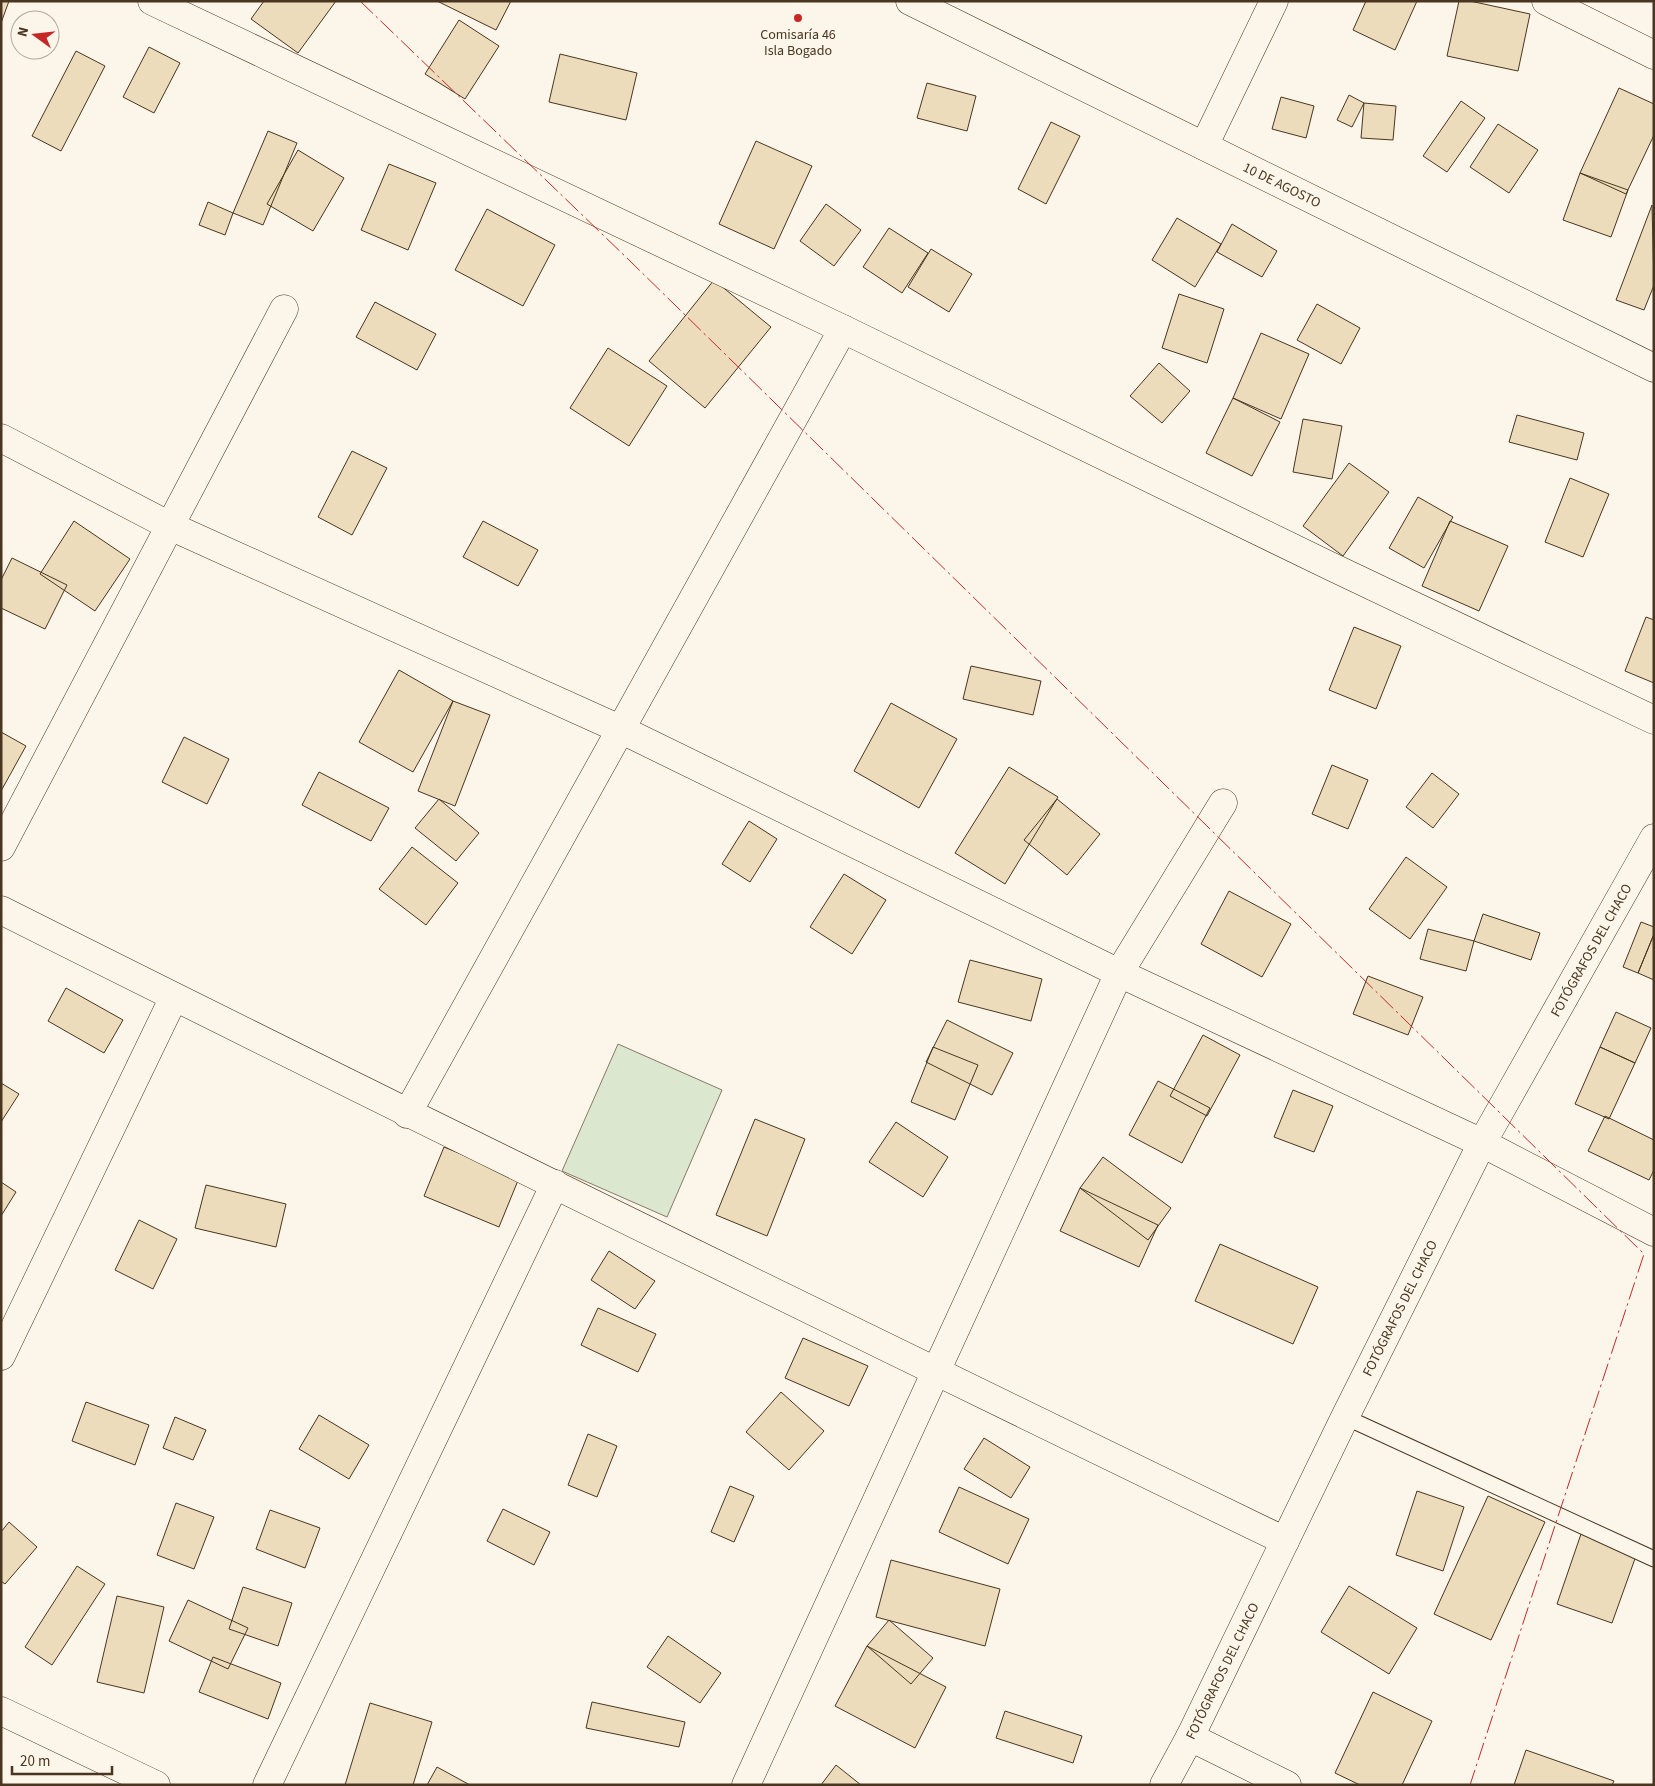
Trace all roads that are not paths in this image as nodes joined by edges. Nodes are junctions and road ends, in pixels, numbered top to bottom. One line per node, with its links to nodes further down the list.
1 (152, 1): 8 (street)
2 (910, 1): 6 (street, 10 DE AGOSTO)
3 (1274, 1): 6 (street)
4 (1546, 1): 5 (street)
5 (1654, 55)
6 (1204, 146): 9 (street, 10 DE AGOSTO)
7 (284, 309): 11 (street)
8 (842, 329): 12 (street); 13 (street)
9 (1654, 368)
10 (1, 438): 11 (street)
11 (170, 526): 13 (street); 16 (street)
12 (1654, 720)
13 (622, 730): 18 (street); 20 (street)
14 (1223, 803): 18 (street)
15 (1654, 838): 21 (street, FOTÓGRAFOS DEL CHACO)
16 (1, 847)
17 (1, 910): 19 (street)
18 (1119, 973): 21 (street); 26 (street)
19 (174, 997): 20 (street); 24 (street)
20 (407, 1114): 22 (street)
21 (1482, 1143): 23 (street); 27 (street, FOTÓGRAFOS DEL CHACO)
22 (555, 1184): 26 (street); 33 (street)
23 (1654, 1232)
24 (10, 1315): 25 (street)
25 (1, 1356)
26 (934, 1371): 28 (street); 34 (street)
27 (1344, 1417): 28 (street, FOTÓGRAFOS DEL CHACO); 29 (lane)
28 (1285, 1541): 31 (street, FOTÓGRAFOS DEL CHACO)
29 (1654, 1558)
30 (1, 1711): 32 (street)
31 (1190, 1737): 35 (street, FOTÓGRAFOS DEL CHACO); 36 (street)
32 (156, 1785)
33 (267, 1785)
34 (746, 1785)
35 (1164, 1785)
36 (1287, 1785)

